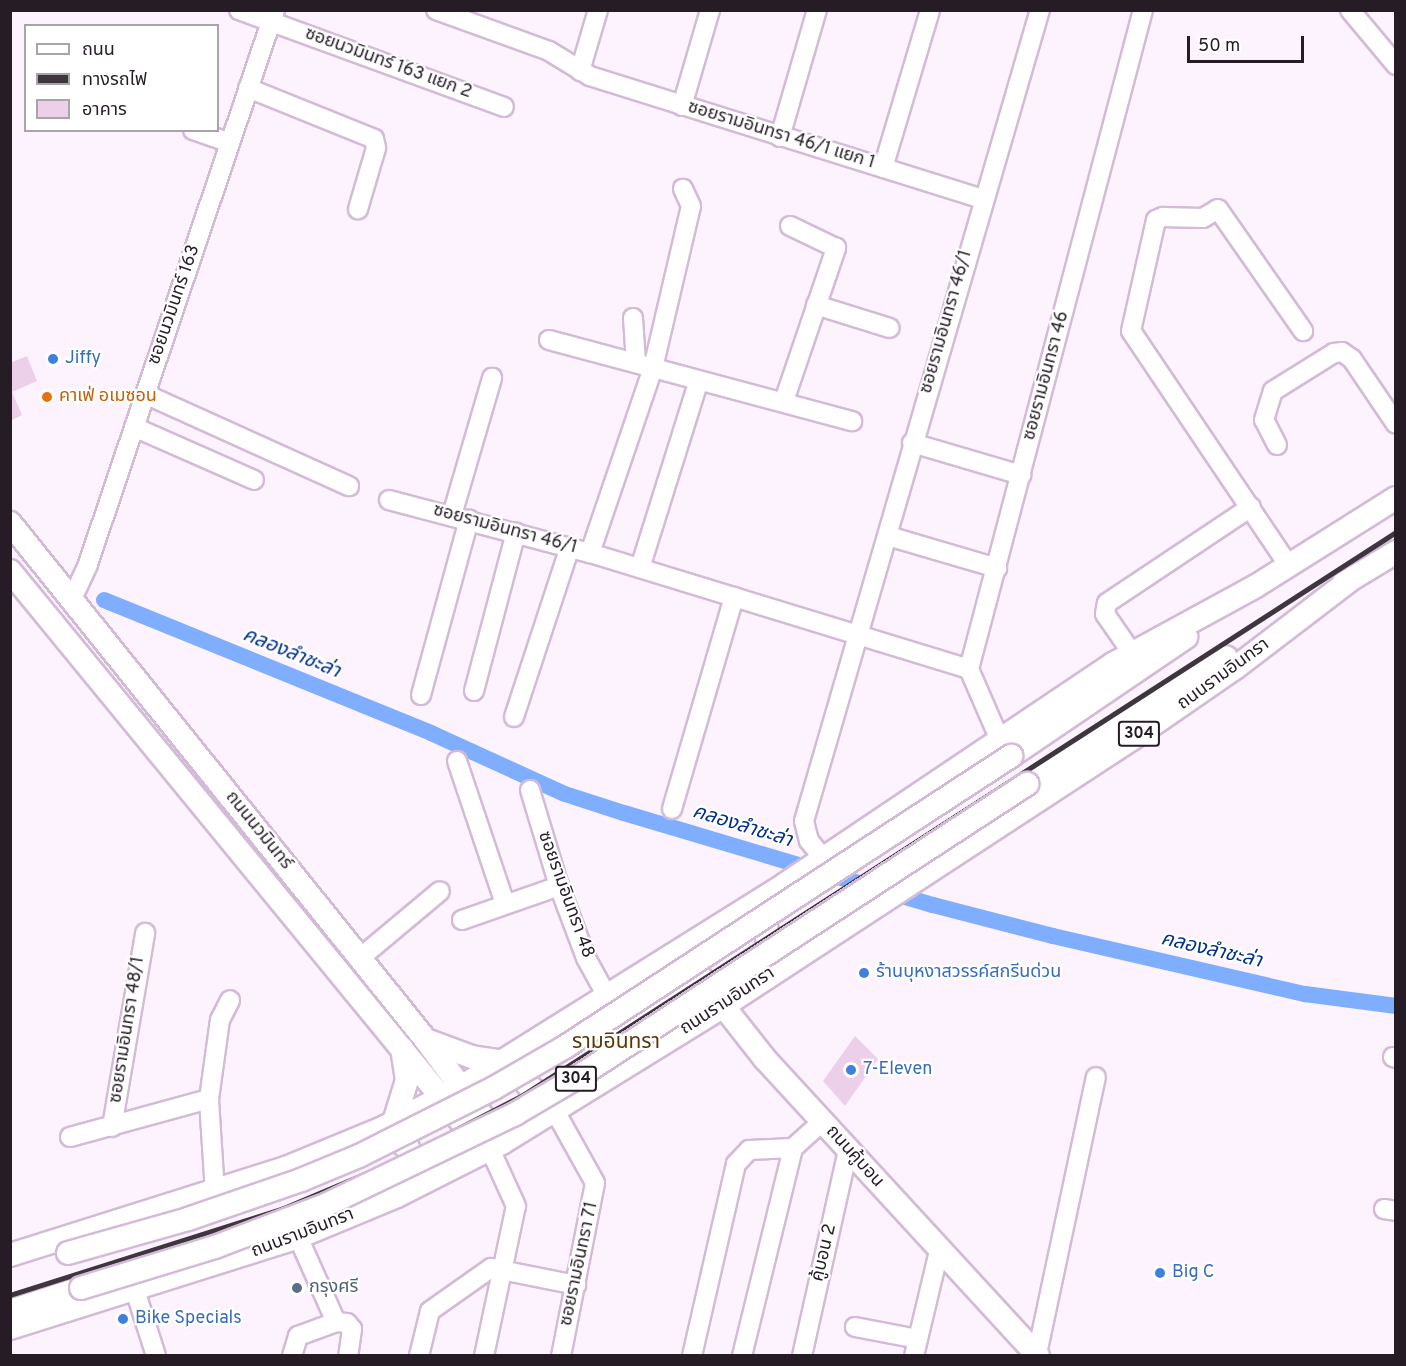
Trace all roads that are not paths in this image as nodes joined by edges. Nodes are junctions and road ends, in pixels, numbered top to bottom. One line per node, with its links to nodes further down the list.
1 (239, 10): 10 (street, ซอยนวมินทร์ 163 แยก 2)
2 (436, 10): 12 (street, ซอยรามอินทรา 46/1 แยก 1)
3 (598, 10): 12 (street)
4 (710, 10): 14 (street)
5 (817, 10): 17 (street)
6 (930, 10): 19 (street)
7 (1040, 10): 21 (street, ซอยรามอินทรา 46/1)
8 (1143, 10): 39 (street, ซอยรามอินทรา 46)
9 (1350, 10): 11 (street)
10 (273, 16): 13 (street, ซอยนวมินทร์ 163); 15 (street, ซอยนวมินทร์ 163 แยก 2)
11 (1395, 65)
12 (580, 71): 14 (street, ซอยรามอินทรา 46/1 แยก 1)
13 (248, 88): 18 (street, ซอยนวมินทร์ 163); 22 (street)
14 (682, 106): 17 (street, ซอยรามอินทรา 46/1 แยก 1)
15 (504, 107)
16 (198, 132): 18 (street)
17 (780, 137): 19 (street, ซอยรามอินทรา 46/1 แยก 1)
18 (230, 144): 32 (street, ซอยนวมินทร์ 163)
19 (883, 168): 21 (street, ซอยรามอินทรา 46/1 แยก 1)
20 (683, 189): 29 (street)
21 (983, 199): 37 (street, ซอยรามอินทรา 46/1)
22 (358, 209)
23 (790, 226): 24 (street)
24 (816, 305): 26 (street); 33 (street)
25 (633, 318): 29 (street)
26 (890, 328)
27 (1303, 331): 44 (street)
28 (549, 340): 29 (street)
29 (644, 365): 31 (street); 51 (street)
30 (492, 378): 45 (street)
31 (698, 382): 33 (street); 53 (street)
32 (145, 394): 36 (street, ซอยนวมินทร์ 163); 41 (street)
33 (784, 401): 34 (street)
34 (852, 421)
35 (1395, 424): 38 (street)
36 (134, 427): 40 (street); 59 (street, ซอยนวมินทร์ 163)
37 (912, 443): 39 (street); 48 (street, ซอยรามอินทรา 46/1)
38 (1277, 445)
39 (1021, 475): 54 (street, ซอยรามอินทรา 46)
40 (254, 480)
41 (349, 486)
42 (1395, 498): 52 (main road, 304)
43 (389, 500): 45 (street, ซอยรามอินทรา 46/1)
44 (1251, 507): 52 (street); 61 (street)
45 (460, 517): 47 (street, ซอยรามอินทรา 46/1); 64 (street)
46 (10, 523): 59 (main road, ถนนนวมินทร์)
47 (516, 532): 49 (street, ซอยรามอินทรา 46/1); 63 (street)
48 (888, 536): 54 (street); 60 (street, ซอยรามอินทรา 46/1)
49 (570, 547): 51 (street, ซอยรามอินทรา 46/1); 65 (street)
50 (1395, 552): 56 (main road, ถนนรามอินทรา / 304)
51 (590, 553): 53 (street, ซอยรามอินทรา 46/1)
52 (1289, 566): 57 (main road, 304)
53 (640, 568): 58 (street, ซอยรามอินทรา 46/1)
54 (997, 568): 62 (street, ซอยรามอินทรา 46)
55 (10, 571): 87 (main road, ถนนนวมินทร์)
56 (1354, 577): 78 (main road, ถนนรามอินทรา / 304); 109 (main road, ถนนรามอินทรา / 304, bridge)
57 (1256, 586): 61 (main road, 304); 66 (main road, 304)
58 (734, 597): 60 (street, ซอยรามอินทรา 46/1); 69 (street)
59 (72, 599): 79 (main road, ถนนนวมินทร์)
60 (861, 635): 62 (street); 70 (street, ซอยรามอินทรา 46/1)
61 (1132, 653): 66 (main road, 304)
62 (969, 669): 66 (street)
63 (474, 691)
64 (420, 695)
65 (514, 717)
66 (1005, 747): 70 (main road, 304); 106 (main road, 304, bridge)
67 (457, 761): 74 (street)
68 (530, 790): 71 (street, ซอยรามอินทรา 48)
69 (672, 809)
70 (820, 860): 73 (main road, 304)
71 (559, 886): 74 (street); 81 (street, ซอยรามอินทรา 48)
72 (440, 891): 79 (street)
73 (764, 897): 77 (main road, 304); 78 (main road)
74 (506, 904): 75 (street)
75 (462, 920)
76 (145, 933): 95 (street, ซอยรามอินทรา 48/1)
77 (680, 951): 80 (main road, ถนนคู้บอน); 81 (main road, 304)
78 (799, 955): 83 (main road, ถนนรามอินทรา / 304)
79 (360, 958): 85 (main road, ถนนนวมินทร์)
80 (705, 984): 83 (main road, ถนนคู้บอน); 84 (main road)
81 (608, 998): 84 (main road, 304)
82 (230, 1000): 91 (street)
83 (722, 1007): 92 (main road, ถนนรามอินทรา / 304); 93 (main road, ถนนคู้บอน)
84 (568, 1021): 86 (main road, 304)
85 (425, 1039): 88 (main road); 90 (main road, ถนนนวมินทร์)
86 (534, 1042): 88 (main road, 304); 92 (main road)
87 (401, 1046): 90 (main road, ถนนนวมินทร์); 94 (main road)
88 (502, 1062): 90 (main road, 304)
89 (1096, 1077): 114 (street)
90 (452, 1091): 94 (main road, 304); 97 (main road, ถนนนวมินทร์)
91 (209, 1099): 95 (street, ซอยรามอินทรา 48/1); 100 (street)
92 (562, 1107): 97 (main road, ถนนรามอินทรา / 304); 107 (street, ซอยรามอินทรา 71)
93 (822, 1122): 98 (street); 99 (main road, ถนนคู้บอน)
94 (389, 1125): 100 (main road, 304); 101 (main road)
95 (112, 1127): 96 (street, ซอยรามอินทรา 48/1)
96 (70, 1137)
97 (492, 1148): 101 (main road, ถนนรามอินทรา / 304); 105 (street)
98 (793, 1148): 121 (street); 122 (street)
99 (848, 1151): 103 (main road, ถนนคู้บอน); 123 (street, คู้บอน 2)
100 (215, 1193): 104 (main road, 304)
101 (397, 1196): 102 (main road, ถนนรามอินทรา / 304)
102 (298, 1237): 108 (main road, ถนนรามอินทรา / 304); 110 (street)
103 (939, 1251): 113 (street); 114 (main road, ถนนคู้บอน)
104 (10, 1256)
105 (502, 1269): 107 (street); 118 (street); 119 (street)
106 (10, 1270)
107 (576, 1285): 120 (street, ซอยรามอินทรา 71)
108 (135, 1290): 112 (main road, ถนนรามอินทรา / 304); 115 (street)
109 (10, 1311)
110 (336, 1322): 116 (street); 117 (street)
111 (855, 1327): 113 (street)
112 (10, 1328)
113 (916, 1347)
114 (1037, 1355)
115 (156, 1356)
116 (292, 1356)
117 (348, 1356)
118 (419, 1356)
119 (484, 1356)
120 (561, 1356)
121 (692, 1356)
122 (742, 1356)
123 (802, 1356)

